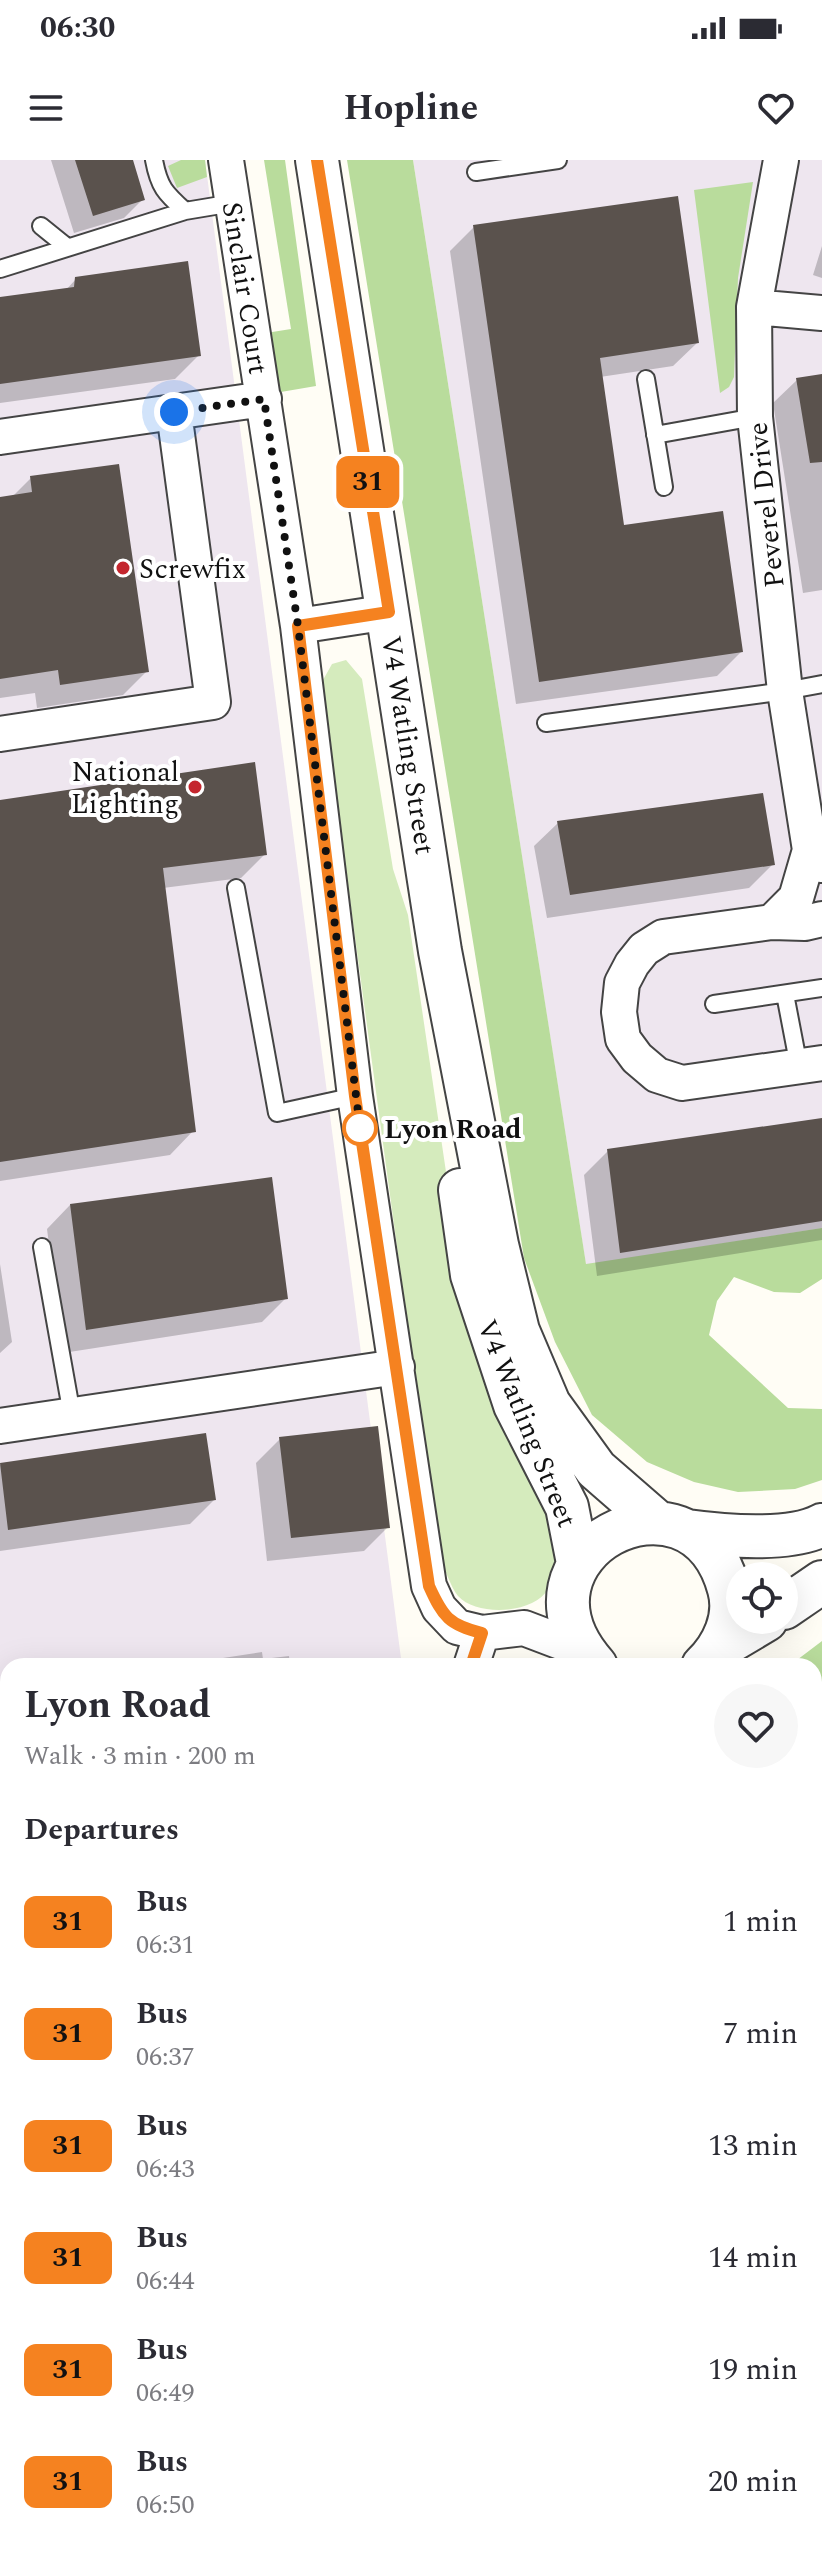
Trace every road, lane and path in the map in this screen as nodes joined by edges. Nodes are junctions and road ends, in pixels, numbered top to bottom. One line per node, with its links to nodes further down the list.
1 (154, 160): 8 (lane)
2 (226, 160): 7 (street, Sinclair Court)
3 (317, 160): 21 (street, V4 Watling Street)
4 (558, 160): 6 (lane)
5 (781, 160): 12 (street, Peverel Drive)
6 (476, 172)
7 (233, 203): 8 (lane); 15 (street, Sinclair Court)
8 (185, 211): 10 (lane)
9 (41, 226): 10 (lane)
10 (67, 247): 11 (lane)
11 (0, 269)
12 (754, 307): 13 (street); 17 (street, Peverel Drive)
13 (822, 313)
14 (646, 379): 18 (lane)
15 (264, 399): 16 (street); 22 (street, Sinclair Court)
16 (174, 412): 19 (street); 26 (street)
17 (755, 417): 18 (lane); 24 (street, Peverel Drive)
18 (655, 435): 20 (lane)
19 (0, 437)
20 (664, 487)
21 (389, 612): 22 (street); 31 (street, V4 Watling Street)
22 (298, 626): 36 (street, Sinclair Court)
23 (822, 684): 24 (lane)
24 (785, 691): 25 (lane); 27 (street, Peverel Drive)
25 (546, 723)
26 (0, 734)
27 (816, 858): 30 (street, Peverel Drive)
28 (236, 888): 36 (lane)
29 (822, 919): 30 (street)
30 (772, 922): 35 (street)
31 (440, 951): 42 (street, V4 Watling Street); 43 (street, V4 Watling Street)
32 (822, 988): 33 (lane)
33 (785, 994): 34 (lane); 35 (lane)
34 (714, 1004)
35 (810, 1065)
36 (355, 1096): 38 (street, Sinclair Court)
37 (42, 1247): 39 (lane)
38 (397, 1367): 39 (street); 47 (street, Sinclair Court)
39 (72, 1415): 40 (street)
40 (0, 1426)
41 (822, 1525): 42 (street)
42 (672, 1527): 43 (street); 51 (street, V4 Watling Street)
43 (574, 1575): 46 (street); 50 (street, V4 Watling Street)
44 (822, 1582): 45 (street)
45 (798, 1598)
46 (524, 1628): 47 (street); 50 (street)
47 (482, 1633): 49 (street)
48 (746, 1634): 52 (street)
49 (474, 1658)
50 (589, 1658)
51 (710, 1658)
52 (712, 1658)

